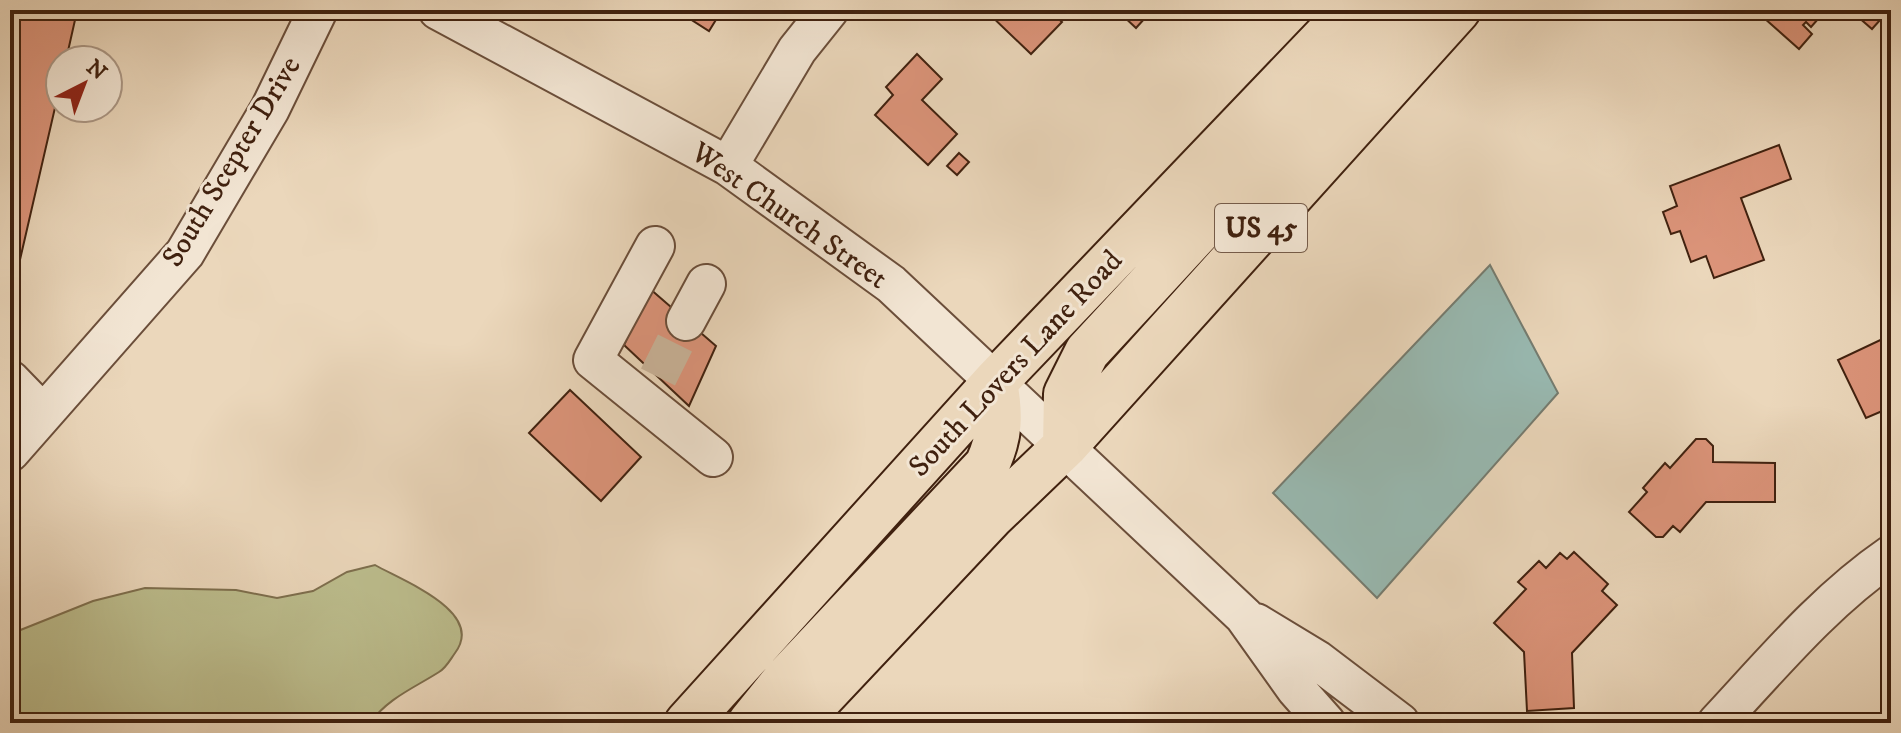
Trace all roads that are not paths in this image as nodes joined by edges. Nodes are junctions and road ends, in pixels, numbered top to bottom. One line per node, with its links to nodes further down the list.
1 (318, 10): 13 (street, South Scepter Drive)
2 (438, 10): 7 (street, West Church Street)
3 (829, 10): 7 (street)
4 (1351, 10): 12 (main road, South Lovers Lane Road / US 45)
5 (1403, 10): 14 (main road)
6 (1458, 10): 14 (main road, US 45)
7 (728, 166): 12 (street, West Church Street)
8 (655, 246): 16 (street)
9 (706, 284): 10 (street)
10 (686, 321)
11 (10, 380): 13 (street)
12 (995, 382): 14 (street, West Church Street); 20 (main road, South Lovers Lane Road / US 45); 21 (main road)
13 (43, 414): 15 (street, South Scepter Drive)
14 (1065, 446): 18 (street, West Church Street); 22 (main road, US 45)
15 (10, 452)
16 (713, 457)
17 (1891, 555): 24 (street)
18 (1244, 616): 19 (street); 23 (street)
19 (1320, 719)
20 (687, 723)
21 (750, 723)
22 (797, 723)
23 (1400, 723)
24 (1717, 723)

